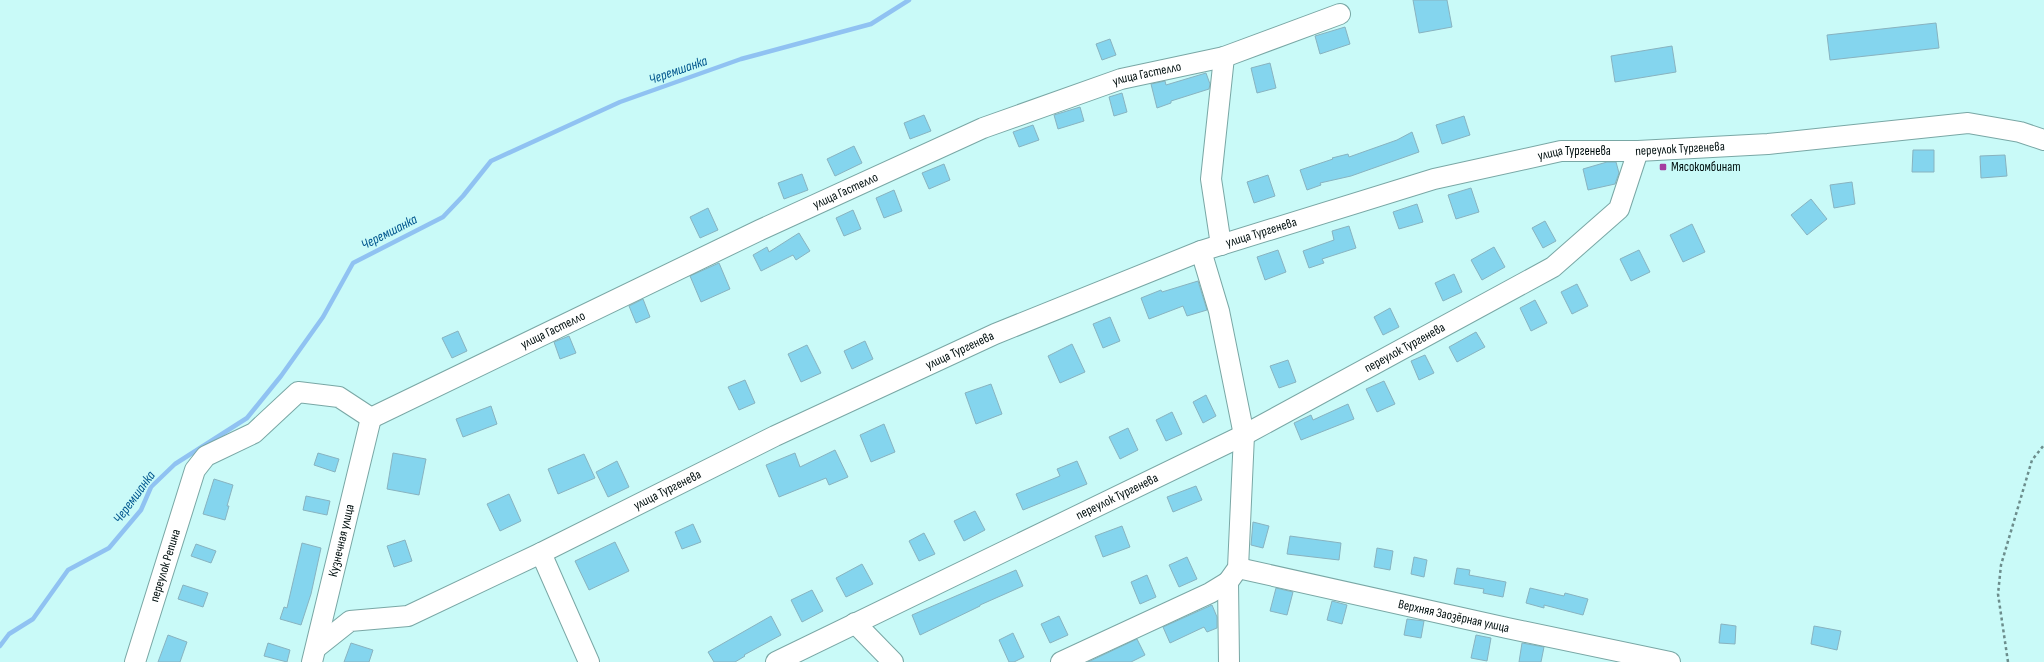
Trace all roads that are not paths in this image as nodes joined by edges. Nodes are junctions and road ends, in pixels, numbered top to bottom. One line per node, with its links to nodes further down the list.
1 (1340, 14): 2 (street, улица Гастелло)
2 (1224, 56): 5 (street); 7 (street, улица Гастелло)
3 (2044, 140): 4 (street, переулок Тургенева)
4 (1638, 151): 5 (street, улица Тургенева); 8 (street, переулок Тургенева)
5 (1221, 245): 6 (street, улица Тургенева)
6 (1201, 251): 8 (street); 9 (street, улица Тургенева)
7 (371, 418): 12 (street, Кузнечная улица); 13 (street, переулок Репина)
8 (1244, 435): 10 (street); 11 (street, переулок Тургенева)
9 (541, 553): 12 (street, улица Тургенева); 14 (street)
10 (1233, 575): 17 (street); 18 (street); 19 (street, Верхняя Заозёрная улица)
11 (855, 623): 15 (street, переулок Тургенева); 16 (street)
12 (314, 655)
13 (135, 662)
14 (589, 662)
15 (776, 662)
16 (893, 662)
17 (1061, 662)
18 (1229, 662)
19 (1670, 662)

